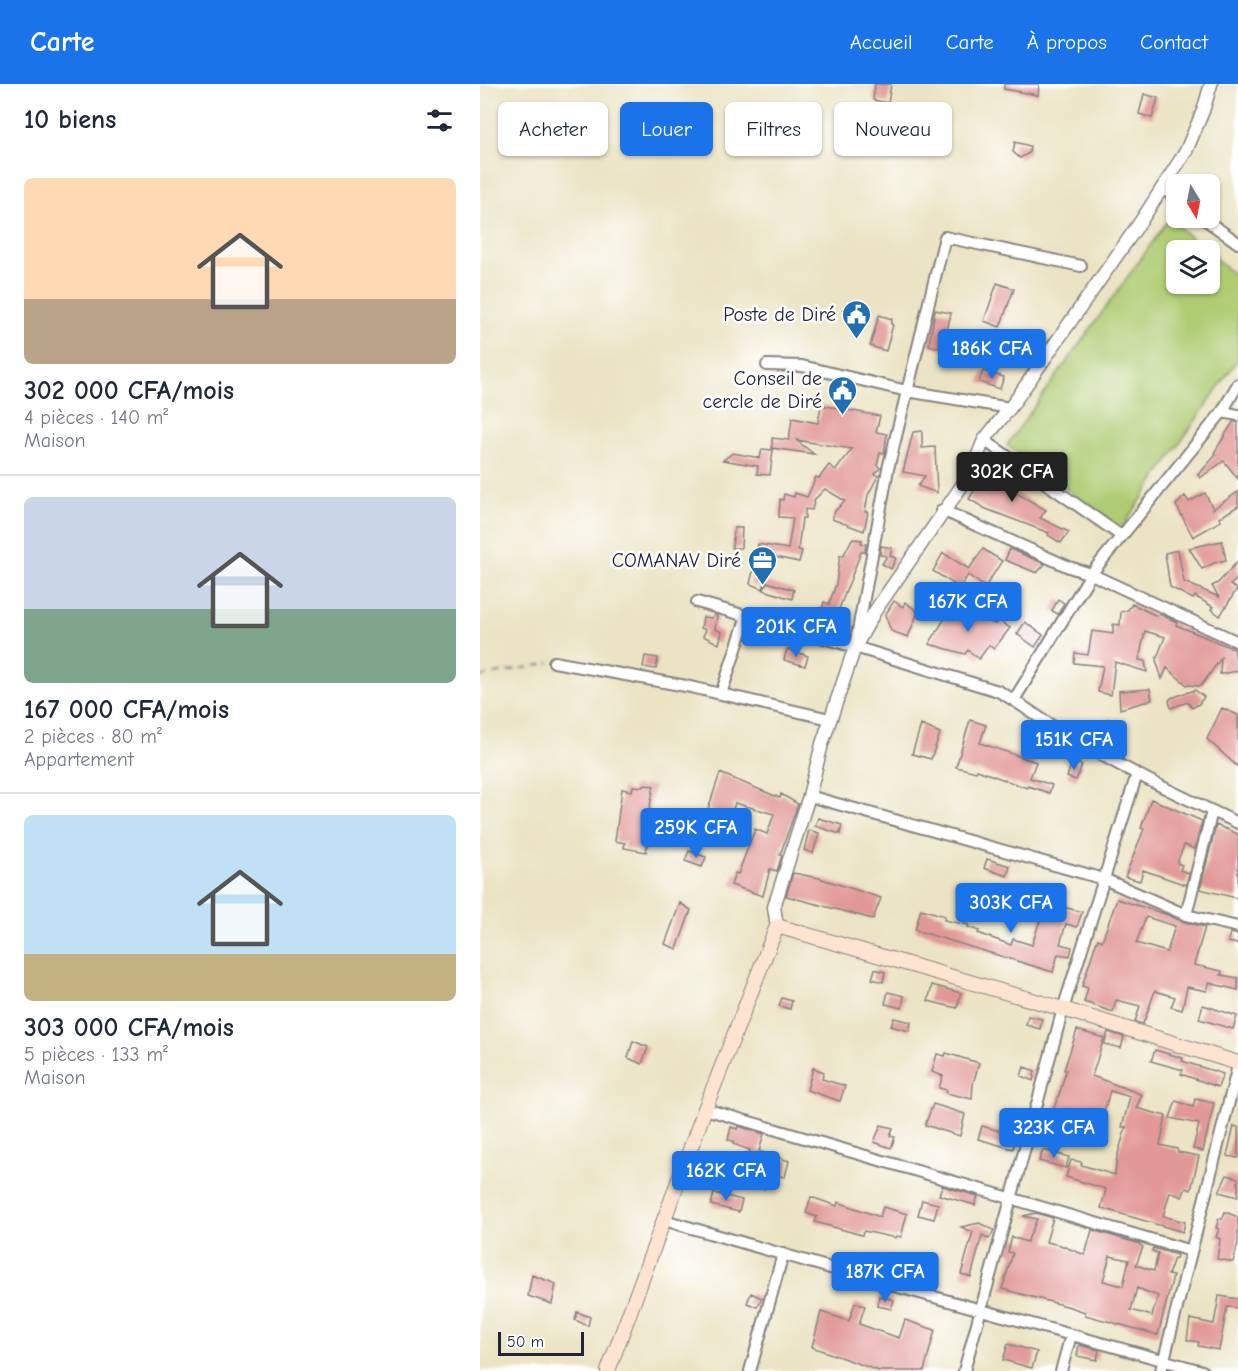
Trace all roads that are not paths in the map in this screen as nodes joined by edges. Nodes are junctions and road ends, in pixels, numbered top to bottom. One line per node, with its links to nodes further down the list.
1 (1211, 84): 2 (street)
2 (1162, 188): 3 (street); 10 (street)
3 (1166, 191)
4 (1217, 228): 5 (street)
5 (1238, 243)
6 (1081, 266): 9 (street)
7 (767, 365): 9 (street)
8 (1238, 384): 11 (street)
9 (907, 391): 10 (street); 20 (street)
10 (1010, 408): 13 (street)
11 (1222, 411): 12 (street); 15 (street)
12 (1238, 415)
13 (984, 440): 14 (street); 15 (street)
14 (942, 510): 16 (street); 20 (street)
15 (1120, 535): 16 (street)
16 (1091, 574): 19 (street); 23 (street)
17 (696, 602): 18 (street)
18 (747, 616): 20 (street); 22 (street)
19 (1238, 642)
20 (855, 647): 23 (street); 24 (street)
21 (554, 662): 22 (street)
22 (721, 694): 24 (street)
23 (1014, 699): 25 (street)
24 (830, 719): 26 (street)
25 (1137, 774): 27 (street); 29 (street)
26 (808, 796): 29 (street); 31 (street)
27 (1212, 811): 28 (street); 30 (street)
28 (1238, 823)
29 (1104, 879): 30 (street); 33 (street)
30 (1186, 915): 32 (street)
31 (777, 926): 33 (main road); 35 (main road)
32 (1238, 927)
33 (1063, 1009): 34 (main road); 36 (street)
34 (1238, 1064): 38 (street)
35 (705, 1109): 36 (street); 37 (main road)
36 (1011, 1200): 38 (street); 40 (street)
37 (664, 1220): 39 (street); 43 (main road)
38 (1191, 1251): 42 (street)
39 (783, 1254): 40 (street); 44 (street)
40 (981, 1310): 41 (street); 45 (street)
41 (1071, 1335): 42 (street); 46 (street)
42 (1162, 1366): 47 (street)
43 (608, 1371)
44 (750, 1371)
45 (964, 1371)
46 (1061, 1371)
47 (1202, 1371)

